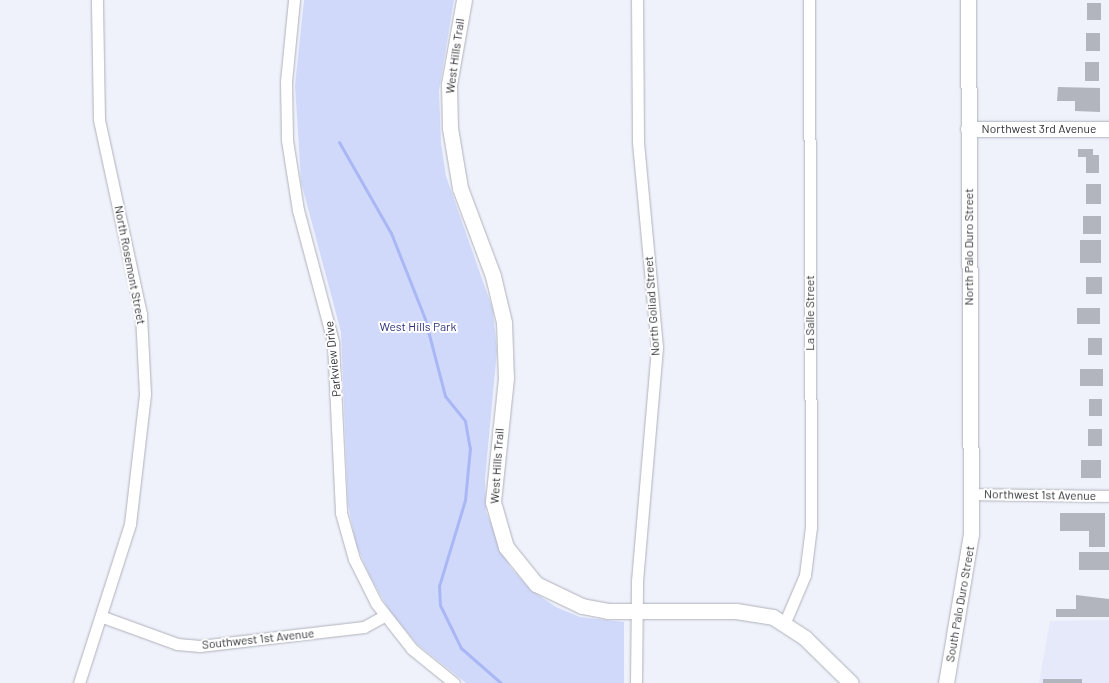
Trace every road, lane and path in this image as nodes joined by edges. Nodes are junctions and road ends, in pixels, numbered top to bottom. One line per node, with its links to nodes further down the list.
1 (97, 0): 12 (street, North Rosemont Street)
2 (294, 0): 13 (street, Parkview Drive)
3 (464, 0): 11 (street, West Hills Trail)
4 (637, 0): 11 (street, North Goliad Street)
5 (809, 0): 14 (street, La Salle Street)
6 (968, 0): 7 (street, North Palo Duro Street)
7 (968, 129): 8 (street, Northwest 3rd Avenue); 9 (street, North Palo Duro Street)
8 (1109, 129)
9 (971, 494): 10 (street, Northwest 1st Avenue); 19 (street, South Palo Duro Street)
10 (1109, 496)
11 (636, 611): 14 (street, West Hills Trail); 17 (street, North Goliad Street)
12 (103, 616): 13 (street, Southwest 1st Avenue); 15 (street, North Rosemont Street)
13 (384, 616): 16 (street, Parkview Drive)
14 (785, 622): 18 (street, West Hills Trail)
15 (79, 683)
16 (454, 683)
17 (636, 683)
18 (850, 683)
19 (946, 683)

